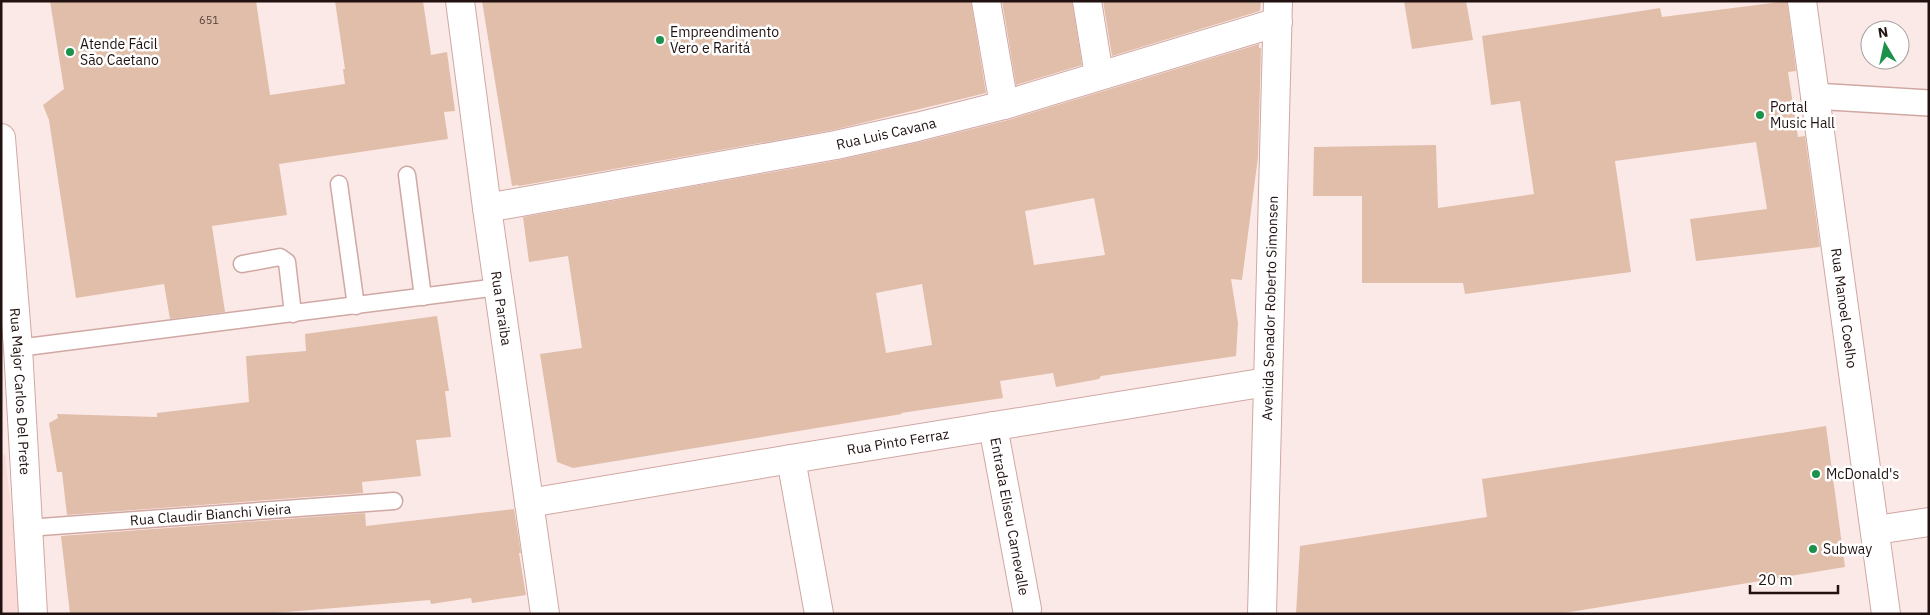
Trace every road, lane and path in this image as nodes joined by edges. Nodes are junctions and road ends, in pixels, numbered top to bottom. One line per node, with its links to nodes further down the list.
1 (460, 1): 13 (street, Rua Paraiba)
2 (986, 1): 9 (street)
3 (1087, 1): 6 (street)
4 (1802, 1): 7 (street, Rua Manoel Coelho)
5 (1278, 12): 6 (street, Rua Luis Cavana); 20 (street, Avenida Senador Roberto Simonsen)
6 (1099, 75): 9 (street, Rua Luis Cavana)
7 (1814, 96): 8 (street); 27 (street, Rua Manoel Coelho)
8 (1929, 104)
9 (1004, 105): 13 (street, Rua Luis Cavana)
10 (1, 138): 19 (street, Rua Major Carlos Del Prete)
11 (407, 175): 16 (lane)
12 (339, 184): 17 (lane)
13 (487, 208): 15 (street, Rua Paraiba)
14 (242, 264): 18 (lane)
15 (498, 287): 16 (lane); 24 (street, Rua Paraiba)
16 (423, 297): 17 (lane)
17 (356, 306): 18 (lane)
18 (293, 314): 19 (lane)
19 (18, 348): 26 (street, Rua Major Carlos Del Prete)
20 (1267, 382): 21 (street, Rua Pinto Ferraz); 32 (street, Avenida Senador Roberto Simonsen)
21 (993, 426): 22 (street, Rua Pinto Ferraz); 28 (street, Entrada Eliseu Carnevalle)
22 (791, 459): 24 (street, Rua Pinto Ferraz); 31 (street)
23 (394, 501): 26 (lane, Rua Claudir Bianchi Vieira)
24 (529, 503): 30 (street, Rua Paraiba)
25 (1929, 522): 27 (street)
26 (27, 528): 29 (street, Rua Major Carlos Del Prete)
27 (1876, 530): 33 (street, Rua Manoel Coelho)
28 (1027, 609)
29 (33, 614)
30 (545, 614)
31 (819, 614)
32 (1262, 614)
33 (1886, 614)

